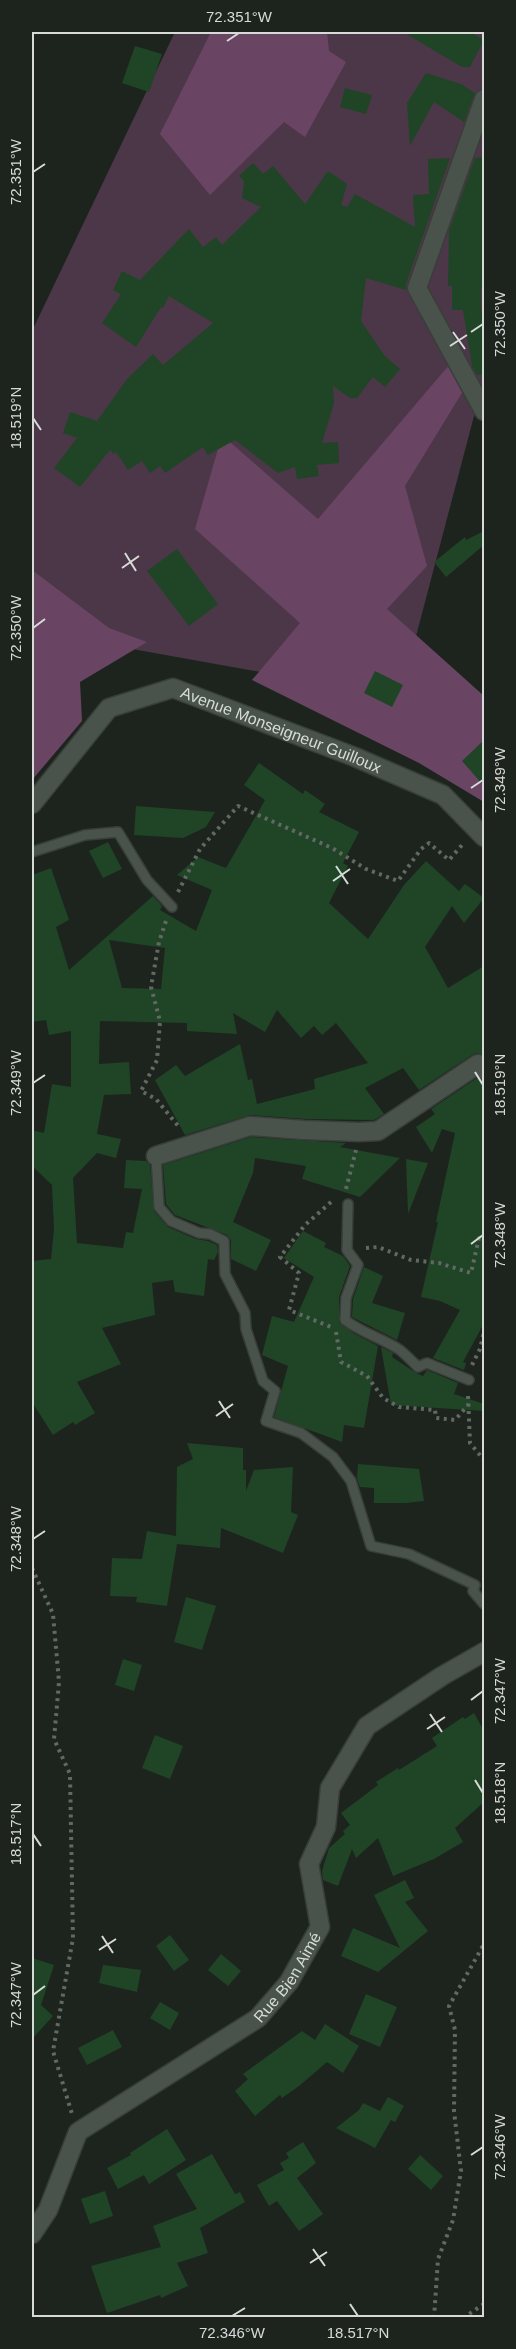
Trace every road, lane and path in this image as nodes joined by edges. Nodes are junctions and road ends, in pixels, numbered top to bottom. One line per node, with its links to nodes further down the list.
1 (484, 99): 2 (street)
2 (484, 411)
3 (32, 804): 4 (street, Avenue Monseigneur Guilloux)
4 (480, 833): 6 (path)
5 (32, 852): 6 (lane)
6 (172, 907): 8 (path)
7 (484, 1070): 8 (street)
8 (190, 1145): 9 (street)
9 (156, 1156): 15 (lane)
10 (348, 1204): 12 (lane)
11 (484, 1240): 12 (path)
12 (347, 1250): 13 (lane)
13 (469, 1380)
14 (32, 1568): 18 (path)
15 (484, 1604)
16 (484, 1652): 18 (street, Rue Bien Aimé)
17 (484, 1944): 21 (path)
18 (78, 2132): 19 (street)
19 (32, 2234)
20 (484, 2304): 22 (path)
21 (434, 2318)
22 (463, 2318)

